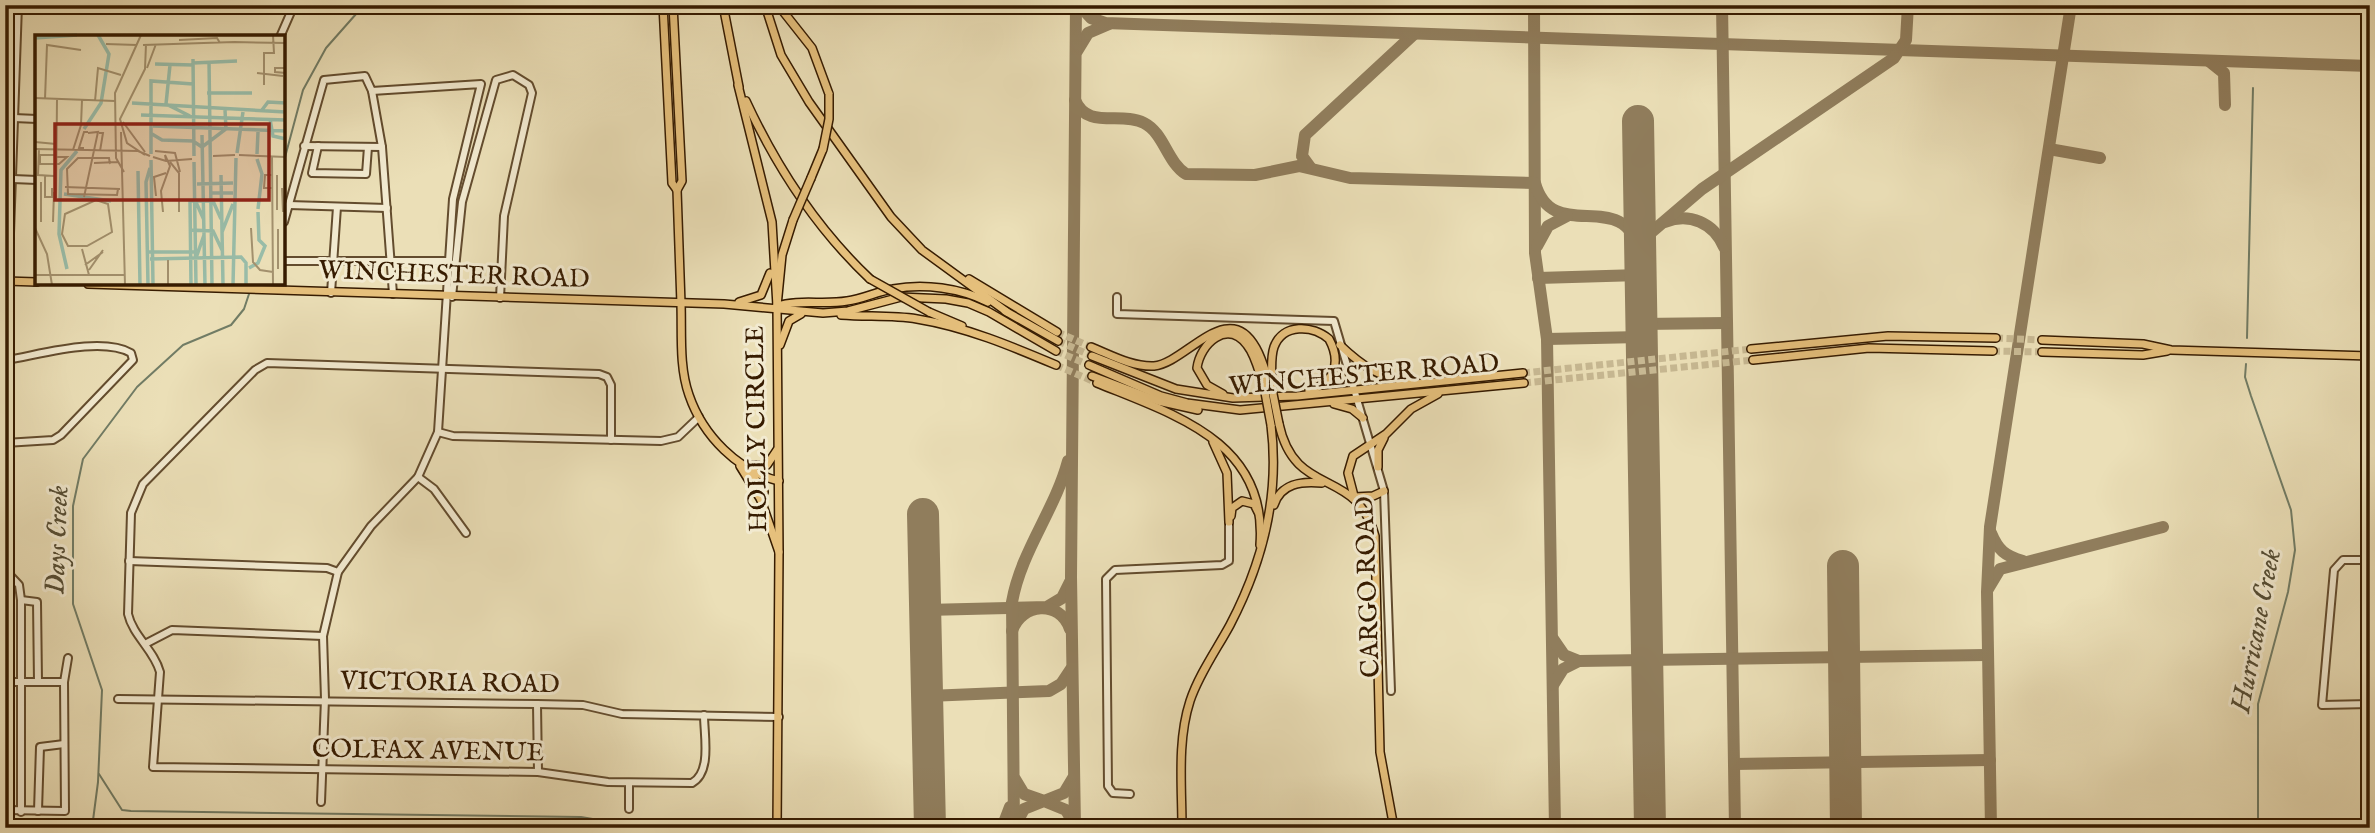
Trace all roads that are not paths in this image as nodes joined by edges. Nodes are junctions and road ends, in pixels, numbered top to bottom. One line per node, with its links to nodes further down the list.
1 (18, 5): 11 (street)
2 (294, 5): 8 (street)
3 (663, 5): 19 (main road)
4 (674, 5): 19 (main road)
5 (723, 5): 9 (main road)
6 (765, 5): 29 (main road)
7 (778, 5): 41 (main road, bridge)
8 (281, 35)
9 (738, 85): 25 (main road); 48 (main road, bridge)
10 (372, 91): 13 (street); 16 (street); 27 (street)
11 (14, 118): 12 (street); 17 (street)
12 (35, 119)
13 (304, 146): 14 (street); 20 (street)
14 (318, 146): 15 (street); 15 (street)
15 (368, 147): 16 (street)
16 (382, 147): 22 (street)
17 (13, 179): 18 (street); 23 (street)
18 (35, 180)
19 (677, 190): 39 (main road)
20 (289, 205): 21 (street); 24 (street)
21 (337, 207): 22 (street); 28 (street)
22 (387, 208): 30 (street)
23 (8, 217): 31 (street)
24 (285, 219)
25 (773, 244): 40 (main road); 41 (main road)
26 (285, 261): 28 (street)
27 (447, 261): 30 (street); 36 (street)
28 (333, 262): 30 (street); 34 (street)
29 (937, 262): 42 (main road); 45 (main road)
30 (393, 263): 35 (street)
31 (8, 281): 32 (main road); 50 (street)
32 (35, 282)
33 (200, 285): 34 (main road, WINCHESTER ROAD)
34 (331, 293): 35 (main road, WINCHESTER ROAD)
35 (393, 295): 36 (main road, WINCHESTER ROAD)
36 (448, 297): 38 (main road, WINCHESTER ROAD); 38 (street); 63 (street)
37 (1117, 297): 51 (street, CARGO ROAD)
38 (500, 298): 39 (main road, WINCHESTER ROAD)
39 (681, 304): 40 (main road, WINCHESTER ROAD); 76 (main road)
40 (733, 304): 41 (main road, WINCHESTER ROAD)
41 (776, 306): 42 (main road, WINCHESTER ROAD); 43 (main road, WINCHESTER ROAD); 58 (main road, HOLLY CIRCLE)
42 (1007, 312): 49 (main road, WINCHESTER ROAD)
43 (804, 313): 44 (main road, WINCHESTER ROAD); 58 (main road)
44 (823, 313): 48 (main road); 55 (main road, WINCHESTER ROAD)
45 (1057, 332)
46 (1996, 338): 53 (main road)
47 (2042, 340): 54 (main road)
48 (998, 341): 62 (main road)
49 (1058, 341)
50 (6, 342): 60 (street)
51 (1340, 345): 66 (main road); 68 (street, CARGO ROAD)
52 (1091, 347): 70 (main road)
53 (1751, 349)
54 (2171, 350): 57 (main road); 59 (main road)
55 (1056, 351)
56 (1993, 351): 61 (main road)
57 (2042, 352)
58 (777, 356): 85 (main road, HOLLY CIRCLE)
59 (2370, 356)
60 (6, 360): 65 (street); 83 (street)
61 (1753, 360)
62 (1056, 365)
63 (444, 368): 80 (street); 82 (street); 102 (street)
64 (1523, 373): 66 (main road, WINCHESTER ROAD)
65 (5, 376)
66 (1431, 383): 68 (main road, WINCHESTER ROAD)
67 (1524, 383): 69 (main road, WINCHESTER ROAD)
68 (1355, 390): 71 (main road, WINCHESTER ROAD); 73 (street, CARGO ROAD)
69 (1446, 391): 73 (main road, WINCHESTER ROAD); 81 (main road)
70 (1273, 394): 71 (main road); 78 (main road, bridge)
71 (1297, 396): 72 (main road, WINCHESTER ROAD)
72 (1233, 398): 75 (main road, WINCHESTER ROAD); 78 (main road, bridge)
73 (1357, 399): 74 (main road, WINCHESTER ROAD); 77 (street, CARGO ROAD)
74 (1327, 402): 75 (main road, WINCHESTER ROAD); 77 (main road)
75 (1240, 410): 79 (main road)
76 (699, 417): 82 (street); 86 (main road)
77 (1363, 418): 84 (street, CARGO ROAD)
78 (1275, 424): 91 (main road); 95 (main road)
79 (1203, 431): 96 (main road); 97 (main road)
80 (438, 432): 82 (street); 89 (street)
81 (1386, 434): 84 (main road); 87 (main road)
82 (611, 440)
83 (5, 443)
84 (1371, 444): 87 (street, CARGO ROAD); 93 (main road)
85 (779, 446): 86 (main road); 90 (main road, HOLLY CIRCLE)
86 (738, 463): 88 (main road); 94 (main road)
87 (1378, 467): 92 (street, CARGO ROAD)
88 (750, 471): 90 (main road); 94 (main road)
89 (418, 477): 98 (street); 104 (street)
90 (779, 481): 99 (main road, HOLLY CIRCLE)
91 (1326, 483): 93 (main road); 95 (main road)
92 (1384, 491): 93 (main road); 113 (street, CARGO ROAD)
93 (1355, 497): 133 (main road)
94 (761, 500): 99 (main road)
95 (1270, 516): 100 (main road)
96 (1229, 522): 97 (main road); 125 (street)
97 (1261, 522): 100 (main road)
98 (466, 533)
99 (779, 552): 120 (main road, HOLLY CIRCLE)
100 (1259, 556): 132 (main road)
101 (2370, 560): 118 (street)
102 (129, 561): 104 (street); 107 (street)
103 (5, 570): 105 (street)
104 (338, 572): 106 (street)
105 (21, 600): 110 (street); 111 (street)
106 (323, 636): 107 (street); 116 (street)
107 (145, 644): 115 (street)
108 (68, 657): 112 (street)
109 (5, 682): 110 (street)
110 (22, 682): 111 (street); 129 (street)
111 (38, 682): 112 (street)
112 (64, 682): 121 (street)
113 (1391, 691)
114 (118, 699): 115 (street, VICTORIA ROAD)
115 (158, 699): 116 (street, VICTORIA ROAD); 122 (street, COLFAX AVENUE)
116 (325, 699): 117 (street, VICTORIA ROAD); 122 (street)
117 (537, 704): 119 (street, VICTORIA ROAD); 123 (street)
118 (2370, 704)
119 (704, 715): 120 (street, VICTORIA ROAD); 124 (street, COLFAX AVENUE)
120 (779, 717): 131 (main road, HOLLY CIRCLE)
121 (64, 744): 130 (street); 130 (street)
122 (322, 767): 123 (street, COLFAX AVENUE); 126 (street)
123 (538, 772): 124 (street, COLFAX AVENUE)
124 (629, 783): 127 (street)
125 (1129, 794)
126 (321, 802)
127 (629, 809)
128 (5, 810): 129 (street)
129 (21, 811): 130 (street)
130 (38, 811)
131 (777, 828)
132 (1182, 828)
133 (1394, 828)

